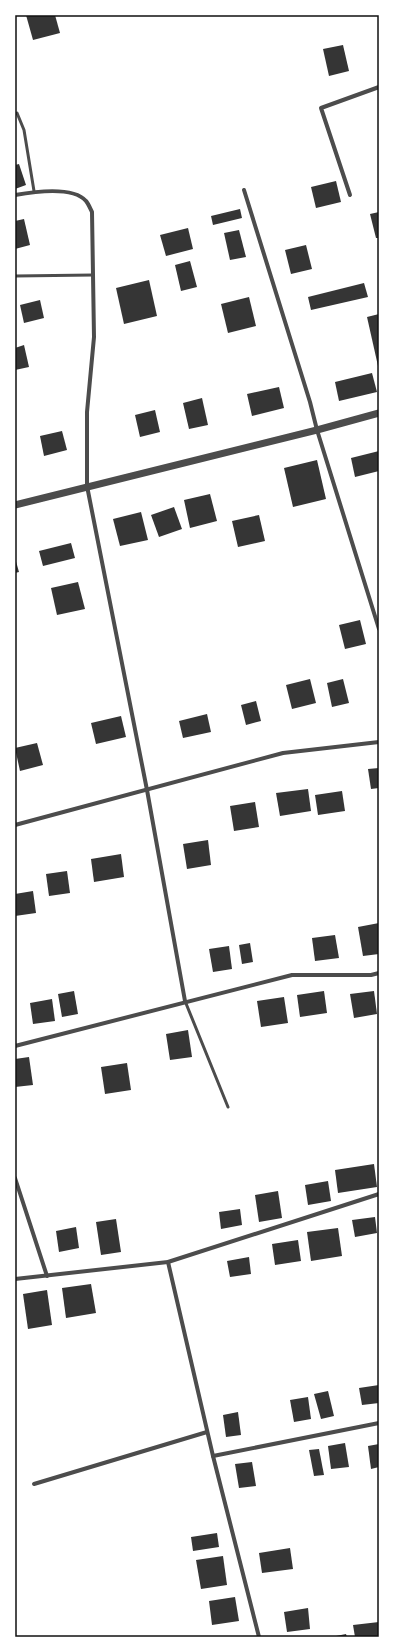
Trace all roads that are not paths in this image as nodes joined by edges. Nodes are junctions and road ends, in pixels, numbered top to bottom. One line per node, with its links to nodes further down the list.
1 (379, 87): 5 (street)
2 (15, 114): 4 (lane)
3 (244, 190): 10 (street)
4 (34, 191): 6 (street); 8 (street)
5 (350, 195)
6 (15, 196)
7 (15, 276): 8 (lane)
8 (93, 276): 11 (street)
9 (379, 413): 10 (street)
10 (317, 430): 11 (street); 13 (street)
11 (87, 486): 12 (street); 15 (street)
12 (15, 505)
13 (379, 629)
14 (379, 742): 15 (street)
15 (147, 790): 16 (street); 18 (street)
16 (15, 825)
17 (379, 973): 18 (street)
18 (185, 1001): 19 (street); 20 (lane)
19 (15, 1046)
20 (228, 1107)
21 (15, 1178): 24 (street)
22 (379, 1194): 23 (street)
23 (168, 1262): 24 (street); 27 (street)
24 (47, 1276): 25 (street)
25 (15, 1279)
26 (379, 1423): 28 (street)
27 (207, 1432): 28 (street); 29 (street)
28 (213, 1456): 30 (street)
29 (34, 1484)
30 (259, 1637)

